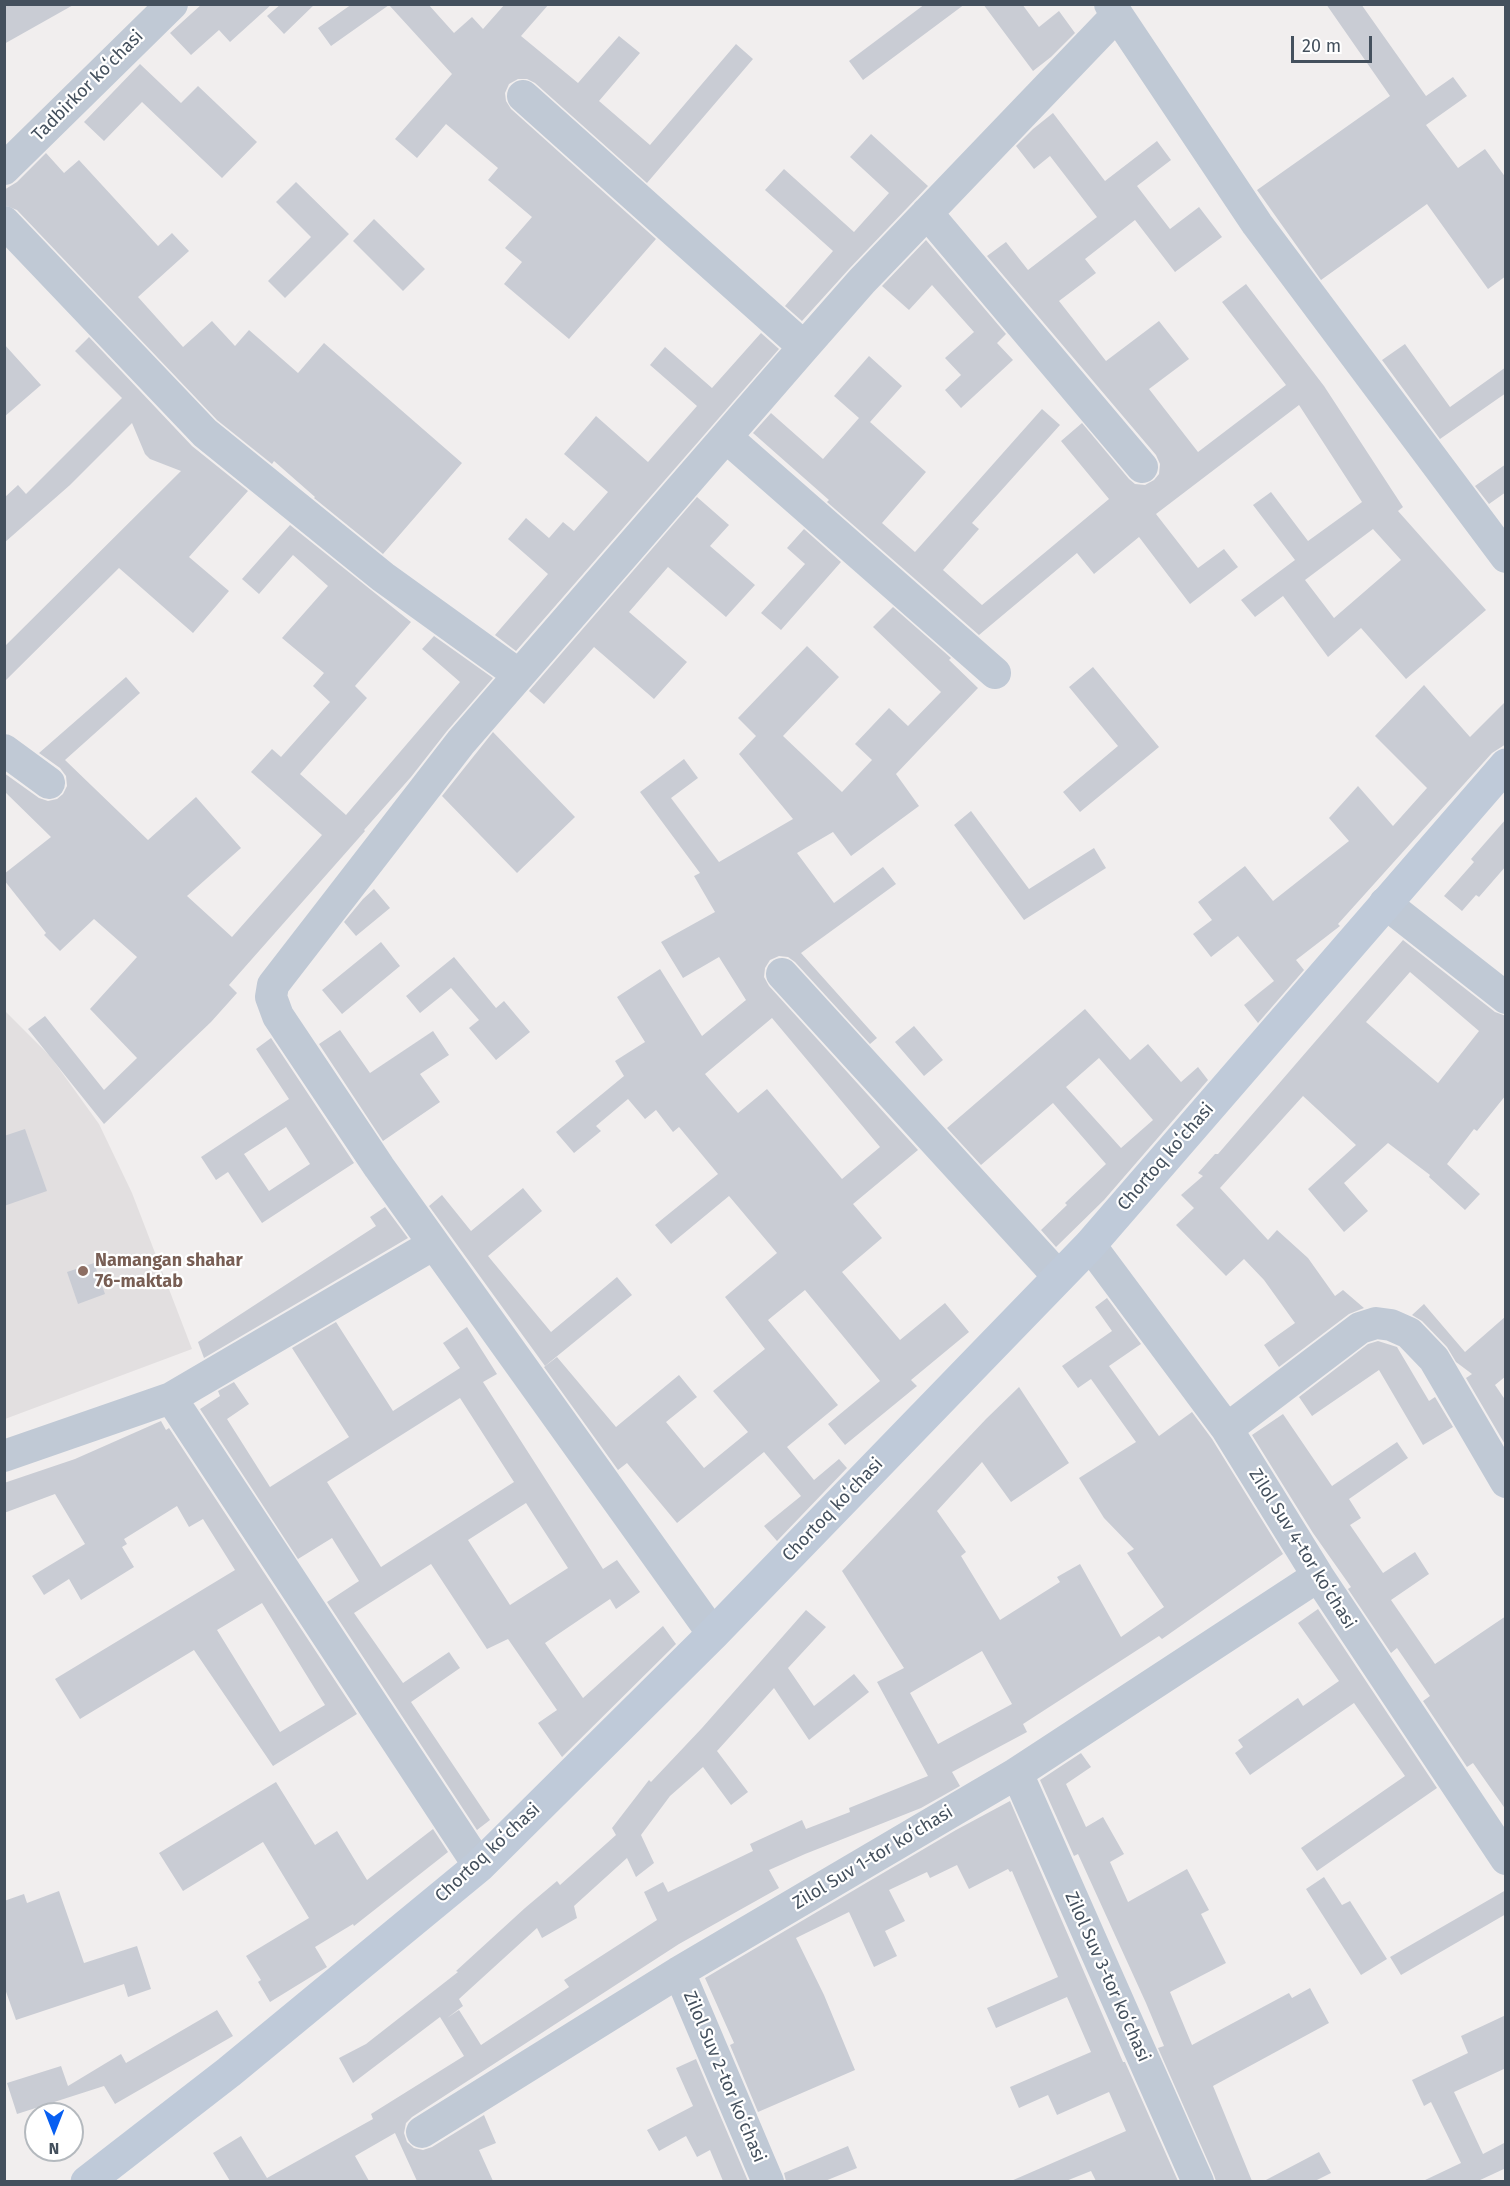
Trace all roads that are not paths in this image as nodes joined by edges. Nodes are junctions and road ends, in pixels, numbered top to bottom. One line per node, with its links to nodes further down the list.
1 (172, 4): 4 (street, Tadbirkor koʻchasi)
2 (1114, 10): 5 (street); 10 (street)
3 (523, 96): 7 (street)
4 (4, 169)
5 (927, 213): 7 (street); 9 (street)
6 (4, 222): 12 (street)
7 (804, 347): 8 (street)
8 (726, 437): 11 (street); 12 (street)
9 (1142, 467)
10 (1506, 557)
11 (995, 673)
12 (519, 675): 19 (street)
13 (4, 750): 15 (street)
14 (1506, 765): 16 (main road, Chortoq koʻchasi)
15 (49, 783)
16 (1385, 903): 18 (street); 20 (main road, Chortoq koʻchasi)
17 (782, 974): 21 (street)
18 (1506, 998)
19 (434, 1244): 22 (street); 27 (street)
20 (1090, 1245): 21 (main road, Chortoq koʻchasi); 23 (street, Zilol Suv 4-tor koʻchasi)
21 (1059, 1277): 27 (main road, Chortoq koʻchasi)
22 (171, 1398): 24 (street); 30 (street)
23 (1227, 1429): 25 (street); 26 (street, Zilol Suv 4-tor koʻchasi)
24 (4, 1456)
25 (1506, 1482)
26 (1318, 1576): 28 (street, Zilol Suv 1-tor koʻchasi); 29 (street, Zilol Suv 4-tor koʻchasi)
27 (713, 1634): 30 (main road, Chortoq koʻchasi)
28 (1017, 1773): 31 (street, Zilol Suv 1-tor koʻchasi); 35 (street, Zilol Suv 3-tor koʻchasi)
29 (1506, 1859)
30 (479, 1866): 33 (main road, Chortoq koʻchasi)
31 (679, 1972): 32 (street, Zilol Suv 1-tor koʻchasi); 34 (street, Zilol Suv 2-tor koʻchasi)
32 (422, 2132)
33 (87, 2181)
34 (768, 2181)
35 (1198, 2181)

